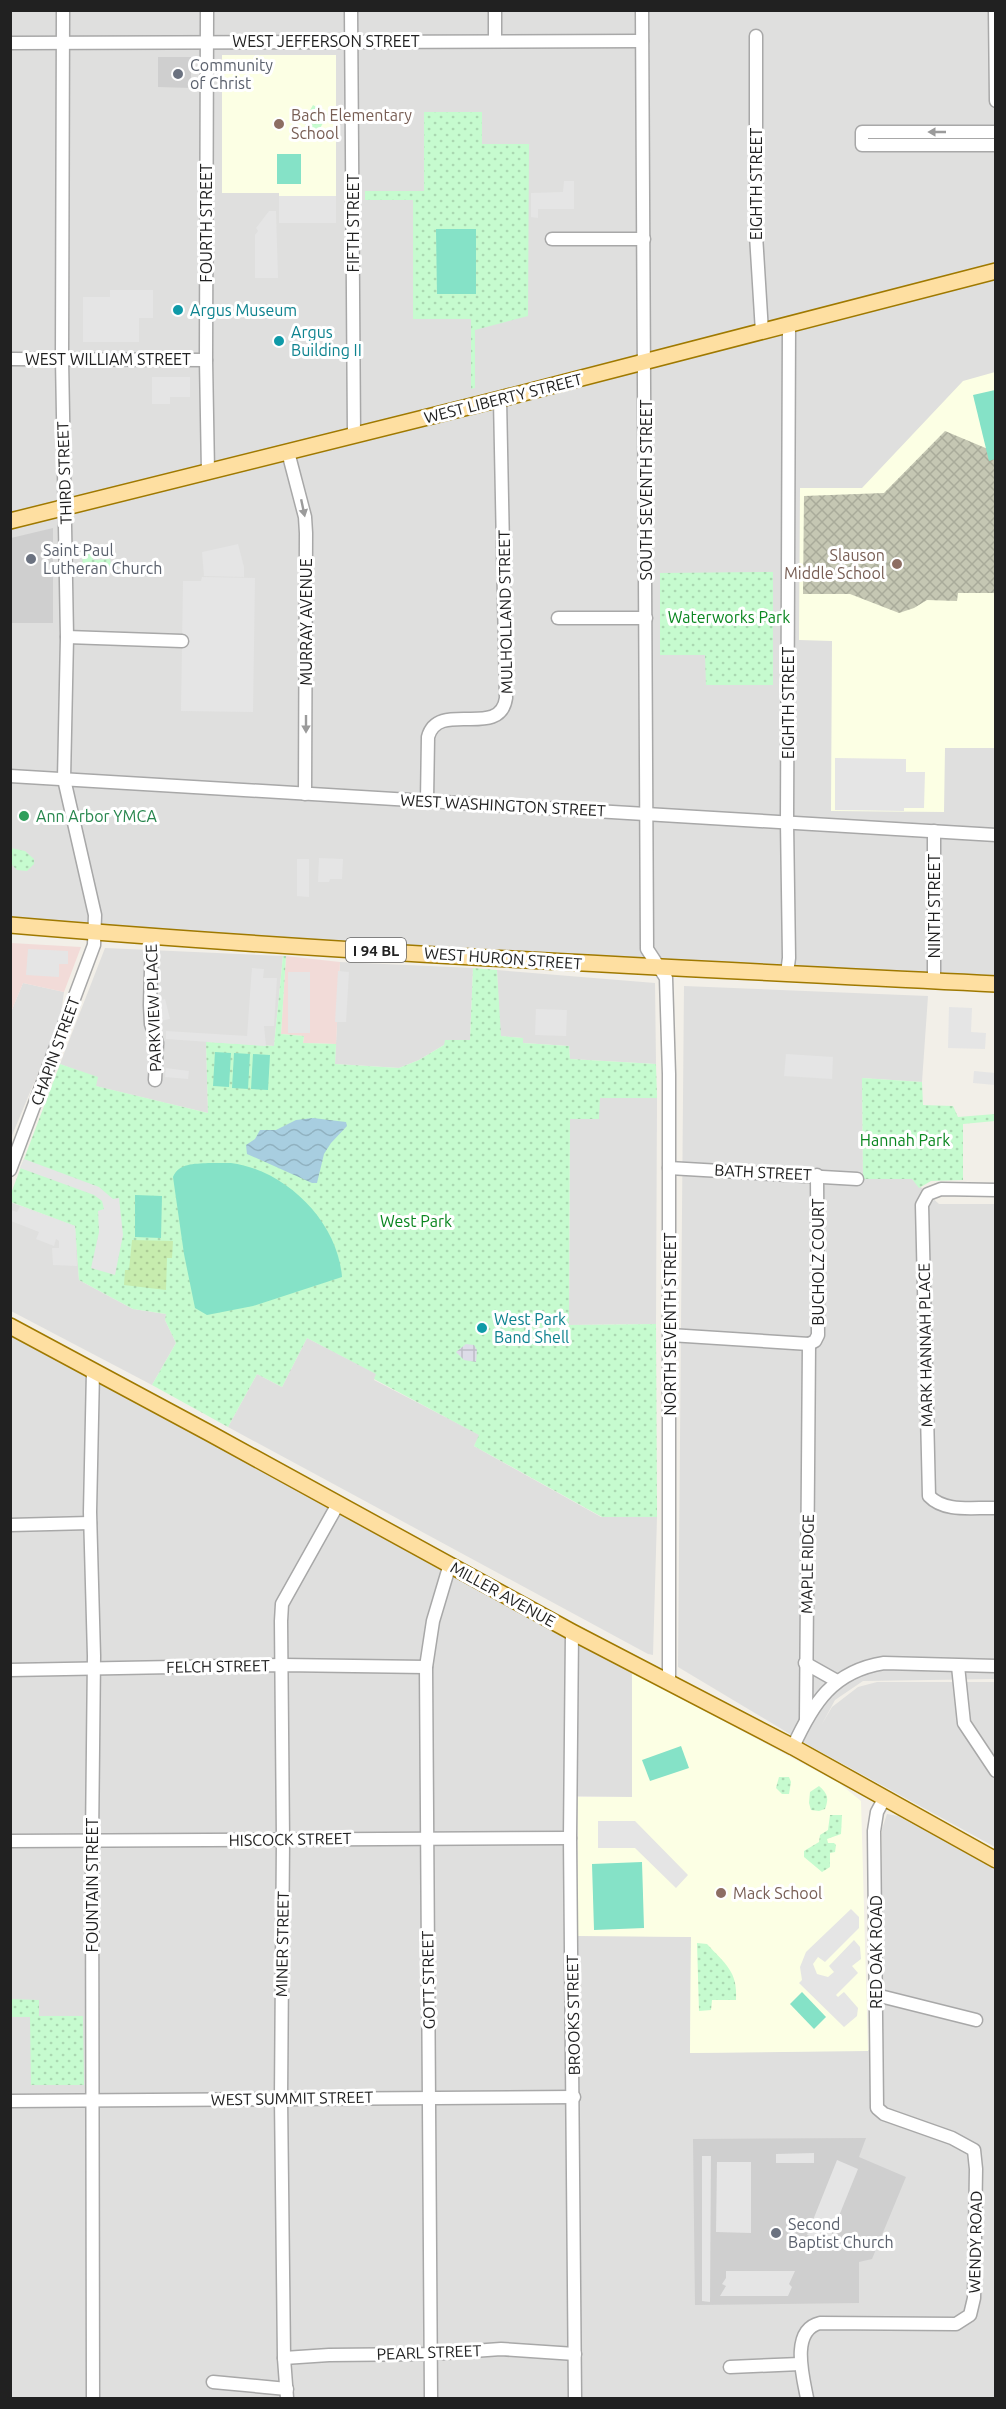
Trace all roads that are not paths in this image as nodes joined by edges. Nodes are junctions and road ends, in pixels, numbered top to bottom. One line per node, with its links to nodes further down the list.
1 (63, 10): 11 (street, THIRD STREET)
2 (207, 10): 12 (street, FOURTH STREET)
3 (351, 10): 8 (street, FIFTH STREET)
4 (495, 10): 9 (street)
5 (642, 10): 10 (street, SOUTH SEVENTH STREET)
6 (995, 10): 14 (street)
7 (756, 36): 21 (street, EIGHTH STREET)
8 (351, 41): 9 (street, WEST JEFFERSON STREET); 12 (street, WEST JEFFERSON STREET); 27 (street, FIFTH STREET)
9 (495, 41): 10 (street, WEST JEFFERSON STREET)
10 (642, 41): 18 (street, SOUTH SEVENTH STREET)
11 (63, 42): 12 (street, WEST JEFFERSON STREET); 13 (street, WEST JEFFERSON STREET); 23 (street, THIRD STREET)
12 (207, 42): 24 (street, FOURTH STREET)
13 (10, 43)
14 (996, 101)
15 (996, 132): 16 (street, one-way to 16)
16 (996, 145)
17 (552, 239): 18 (street)
18 (644, 239): 25 (street, SOUTH SEVENTH STREET)
19 (996, 271): 20 (main road, WEST LIBERTY STREET)
20 (789, 326): 21 (main road, WEST LIBERTY STREET); 41 (street, EIGHTH STREET)
21 (762, 332): 25 (main road, WEST LIBERTY STREET)
22 (10, 359): 23 (street, WEST WILLIAM STREET)
23 (62, 359): 24 (street, WEST WILLIAM STREET); 30 (street, THIRD STREET)
24 (206, 360): 29 (street, FOURTH STREET)
25 (645, 362): 26 (main road, WEST LIBERTY STREET); 33 (street, SOUTH SEVENTH STREET)
26 (500, 399): 27 (main road, WEST LIBERTY STREET); 39 (street, MULHOLLAND STREET)
27 (354, 435): 28 (main road, WEST LIBERTY STREET)
28 (288, 452): 29 (main road, WEST LIBERTY STREET); 38 (street, MURRAY AVENUE, one-way to 38)
29 (208, 472): 30 (main road, WEST LIBERTY STREET)
30 (65, 508): 31 (main road, WEST LIBERTY STREET); 34 (street, THIRD STREET)
31 (10, 521)
32 (558, 618): 33 (street)
33 (646, 618): 40 (street, SOUTH SEVENTH STREET)
34 (67, 637): 35 (street); 37 (street, THIRD STREET)
35 (182, 641)
36 (10, 776): 37 (street, WEST WASHINGTON STREET)
37 (64, 779): 38 (street, WEST WASHINGTON STREET); 45 (street, THIRD STREET)
38 (305, 794): 39 (street, WEST WASHINGTON STREET)
39 (427, 801): 40 (street, WEST WASHINGTON STREET)
40 (646, 814): 41 (street, WEST WASHINGTON STREET); 47 (street, SOUTH SEVENTH STREET)
41 (787, 822): 42 (street, WEST WASHINGTON STREET); 48 (street, EIGHTH STREET)
42 (934, 831): 43 (street, WEST WASHINGTON STREET); 49 (street, NINTH STREET)
43 (996, 834)
44 (10, 925): 45 (main road, WEST HURON STREET / I 94 BL)
45 (95, 932): 46 (main road, WEST HURON STREET / I 94 BL); 53 (street, CHAPIN STREET)
46 (152, 936): 47 (main road, WEST HURON STREET / I 94 BL); 51 (street, PARKVIEW PLACE)
47 (658, 967): 48 (main road, WEST HURON STREET / I 94 BL); 52 (street, NORTH SEVENTH STREET)
48 (786, 973): 49 (main road, WEST HURON STREET / I 94 BL)
49 (934, 981): 50 (main road, WEST HURON STREET / I 94 BL)
50 (996, 984)
51 (155, 1080)
52 (669, 1168): 54 (street, BATH STREET); 58 (street, NORTH SEVENTH STREET)
53 (10, 1170)
54 (817, 1175): 55 (street, BATH STREET); 59 (street, BUCHOLZ COURT)
55 (857, 1179)
56 (996, 1190): 63 (street, MARK HANNAH PLACE)
57 (10, 1326): 60 (main road, MILLER AVENUE)
58 (669, 1335): 59 (street); 76 (street, NORTH SEVENTH STREET)
59 (809, 1344): 61 (street, BUCHOLZ COURT)
60 (93, 1371): 62 (main road, MILLER AVENUE); 64 (street, FOUNTAIN STREET)
61 (807, 1408): 68 (street, MAPLE RIDGE)
62 (338, 1504): 66 (main road, MILLER AVENUE); 69 (street, MINER STREET)
63 (996, 1508)
64 (90, 1523): 65 (street); 73 (street, FOUNTAIN STREET)
65 (10, 1525)
66 (450, 1564): 67 (main road, MILLER AVENUE); 72 (street, GOTT STREET)
67 (572, 1632): 76 (main road, MILLER AVENUE); 82 (street, BROOKS STREET)
68 (805, 1663): 75 (street); 77 (street, MAPLE RIDGE)
69 (282, 1665): 72 (street, FELCH STREET); 73 (street, FELCH STREET); 84 (street, MINER STREET)
70 (958, 1666): 71 (street); 75 (street); 79 (street)
71 (996, 1666)
72 (426, 1667): 81 (street, GOTT STREET)
73 (94, 1668): 74 (street, FELCH STREET); 83 (street, FOUNTAIN STREET)
74 (10, 1670)
75 (837, 1681): 77 (street)
76 (669, 1683): 78 (main road, MILLER AVENUE)
77 (806, 1719): 78 (street)
78 (793, 1748): 80 (main road, MILLER AVENUE)
79 (996, 1771)
80 (884, 1799): 86 (main road, MILLER AVENUE); 87 (street, RED OAK ROAD)
81 (426, 1837): 82 (street, HISCOCK STREET); 84 (street, HISCOCK STREET); 89 (street, GOTT STREET)
82 (570, 1838): 90 (street, BROOKS STREET)
83 (92, 1840): 84 (street, HISCOCK STREET); 85 (street, HISCOCK STREET); 93 (street, FOUNTAIN STREET)
84 (283, 1840): 91 (street, MINER STREET)
85 (10, 1841)
86 (996, 1860)
87 (876, 1995): 88 (street); 94 (street, RED OAK ROAD)
88 (976, 2020)
89 (430, 2097): 90 (street, WEST SUMMIT STREET); 91 (street, WEST SUMMIT STREET); 95 (street, GOTT STREET)
90 (574, 2097): 96 (street, BROOKS STREET)
91 (280, 2098): 93 (street, WEST SUMMIT STREET); 97 (street, MINER STREET)
92 (10, 2101): 93 (street, WEST SUMMIT STREET)
93 (92, 2101): 102 (street, FOUNTAIN STREET)
94 (877, 2108): 98 (street, WENDY ROAD)
95 (431, 2354): 96 (street, PEARL STREET); 97 (street, PEARL STREET); 103 (street, GOTT STREET)
96 (575, 2354): 104 (street, BROOKS STREET)
97 (284, 2358): 101 (street, MINER STREET)
98 (801, 2364): 99 (street); 105 (street)
99 (730, 2367)
100 (213, 2382): 101 (street)
101 (287, 2394)
102 (93, 2398)
103 (431, 2398)
104 (575, 2398)
105 (807, 2398)

